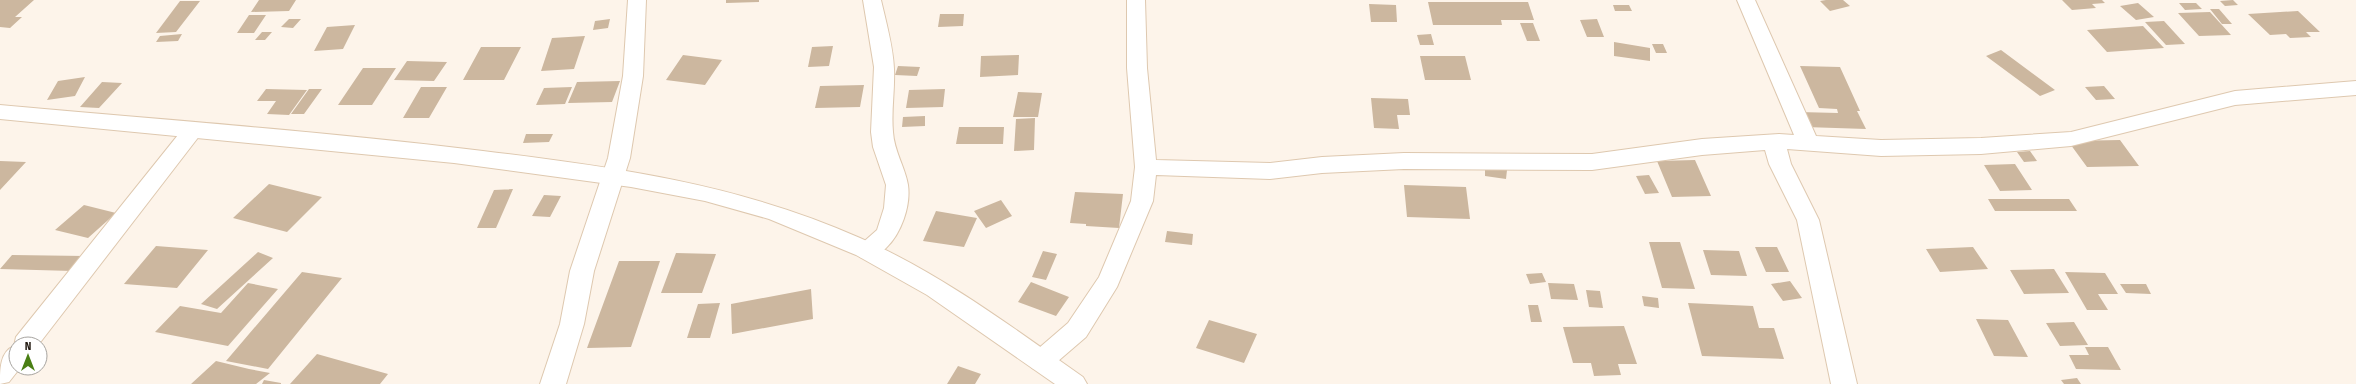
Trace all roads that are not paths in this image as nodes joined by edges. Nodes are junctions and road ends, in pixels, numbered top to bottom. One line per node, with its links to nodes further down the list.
1 (637, 0): 11 (street)
2 (872, 0): 12 (street)
3 (1136, 0): 10 (street)
4 (1746, 0): 9 (street)
5 (2356, 88): 9 (street)
6 (0, 112): 7 (street)
7 (193, 130): 11 (street); 13 (street)
8 (1779, 141): 9 (street); 10 (street); 19 (street)
9 (1808, 142)
10 (1146, 167): 14 (street)
11 (613, 176): 12 (street); 17 (street)
12 (868, 251): 14 (street)
13 (31, 336)
14 (1041, 360): 18 (street)
15 (8, 365): 16 (street)
16 (0, 375)
17 (553, 384)
18 (1074, 384)
19 (1844, 384)

